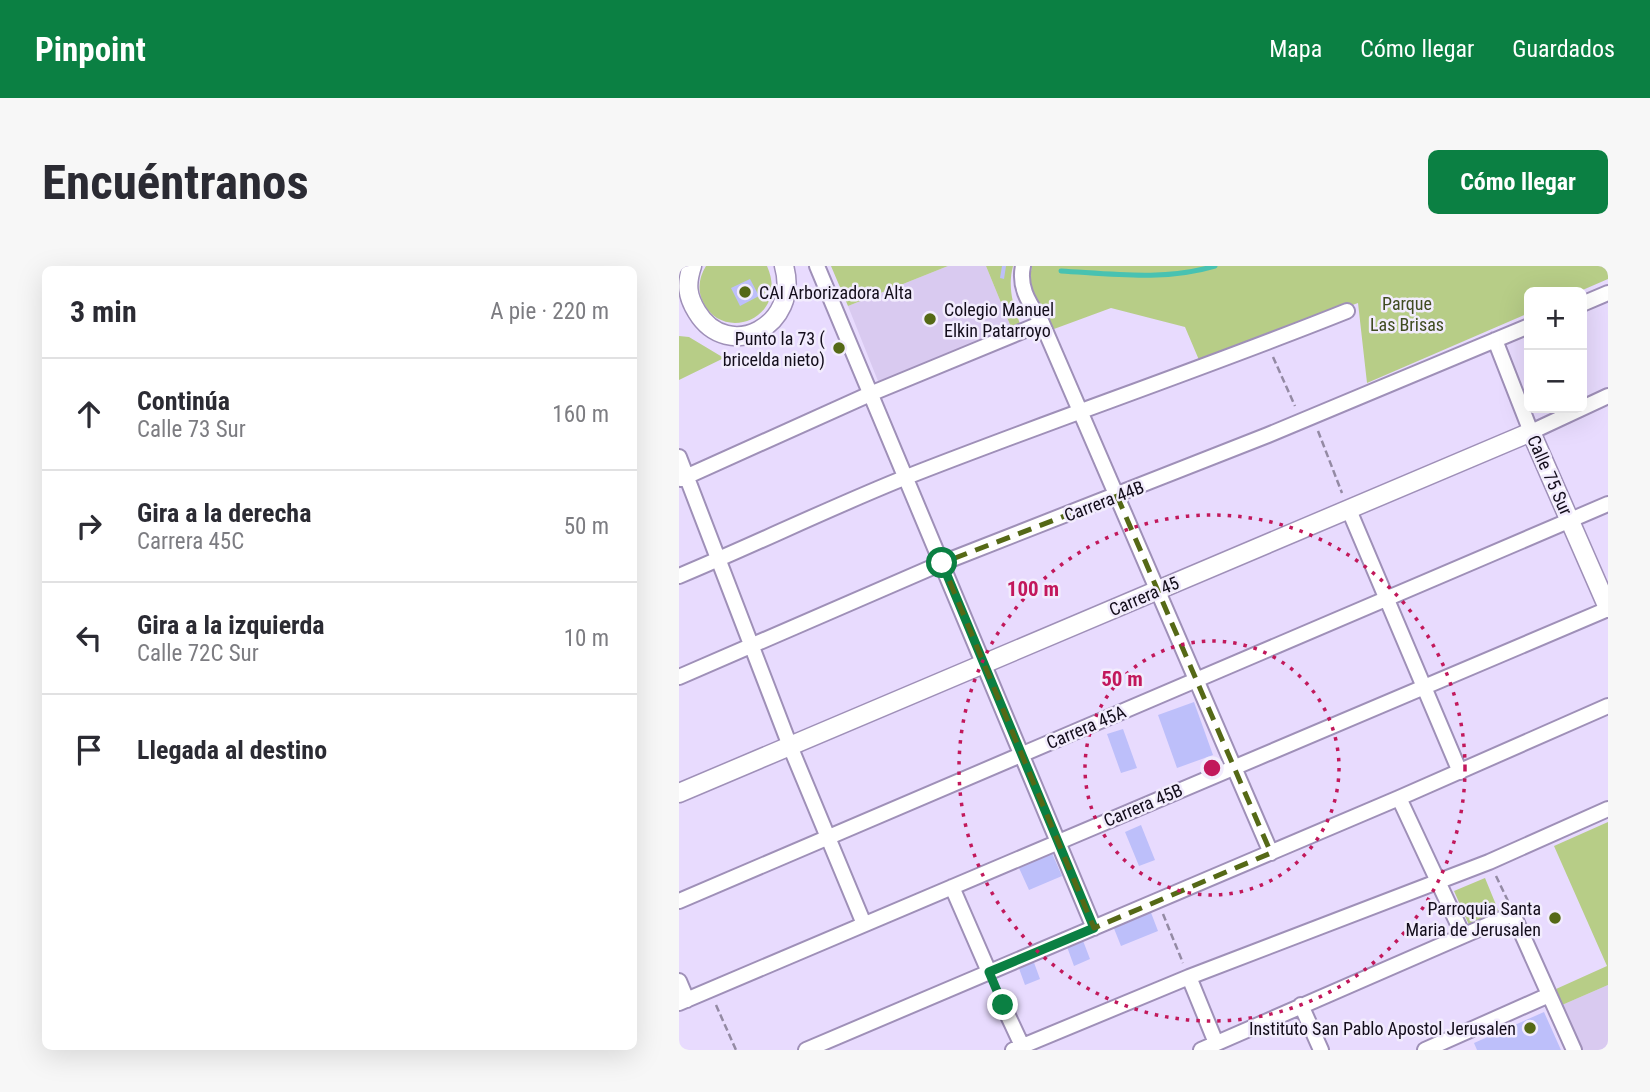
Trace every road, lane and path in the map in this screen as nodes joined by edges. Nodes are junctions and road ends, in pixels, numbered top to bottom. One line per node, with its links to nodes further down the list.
1 (692, 266): 6 (street)
2 (817, 266): 13 (street)
3 (1023, 266): 9 (street)
4 (787, 270): 6 (street)
5 (1608, 293): 7 (street)
6 (684, 296)
7 (1587, 302)
8 (1347, 311): 12 (street)
9 (1042, 323): 13 (street); 15 (street)
10 (1524, 328): 11 (street, Carrera 44B)
11 (1495, 340): 16 (street, Carrera 44B); 17 (street, Calle 75 Sur)
12 (1266, 343): 15 (street); 16 (path)
13 (870, 394): 19 (street); 20 (street)
14 (1608, 396): 17 (street, Carrera 45)
15 (1080, 411): 19 (street); 21 (street)
16 (1307, 419): 21 (street, Carrera 44B); 23 (path)
17 (1531, 432): 23 (street, Carrera 45); 24 (street, Calle 75 Sur)
18 (679, 457): 20 (street)
19 (906, 477): 25 (street); 26 (street)
20 (683, 478): 25 (street)
21 (1117, 496): 26 (street, Carrera 44B); 28 (street)
22 (1608, 504): 24 (street, Carrera 45A)
23 (1349, 510): 28 (street, Carrera 45); 29 (street)
24 (1569, 521): 29 (street, Carrera 45A); 30 (street, Calle 75 Sur)
25 (719, 559): 27 (street); 31 (street)
26 (942, 563): 31 (street, Carrera 44B); 32 (street)
27 (679, 576)
28 (1158, 590): 32 (street, Carrera 45); 34 (street)
29 (1387, 599): 34 (street, Carrera 45A); 35 (street)
30 (1608, 609): 35 (street, Carrera 45B)
31 (752, 645): 33 (street, Carrera 44B); 37 (street)
32 (984, 664): 37 (street, Carrera 45); 38 (street)
33 (679, 677)
34 (1196, 680): 38 (street, Carrera 45A); 39 (street)
35 (1424, 687): 39 (street, Carrera 45B); 40 (street)
36 (1608, 706): 40 (street)
37 (790, 746): 41 (street, Carrera 45); 44 (street)
38 (1022, 755): 44 (street, Carrera 45A); 45 (street)
39 (1234, 767): 45 (street, Carrera 45B); 46 (street)
40 (1460, 772): 42 (street)
41 (679, 793)
42 (1399, 799): 46 (street); 48 (street)
43 (1608, 809): 47 (street)
44 (829, 837): 50 (street, Carrera 45A); 53 (street)
45 (1058, 842): 49 (street, Carrera 45B); 54 (street)
46 (1271, 853): 51 (street)
47 (1489, 862): 48 (street); 52 (path)
48 (1439, 883): 55 (street); 57 (street)
49 (952, 887): 53 (street, Carrera 45B); 56 (street)
50 (679, 901)
51 (1158, 901): 54 (street); 57 (path)
52 (1514, 914): 55 (street); 60 (street)
53 (865, 924): 59 (street, Carrera 45B)
54 (1094, 928): 56 (street)
55 (1463, 935): 63 (street)
56 (989, 972): 67 (street)
57 (1189, 977): 64 (street); 65 (street)
58 (679, 981): 61 (street)
59 (709, 990): 61 (street, Carrera 45B); 66 (path)
60 (1549, 995): 70 (street); 71 (street)
61 (683, 1001)
62 (1003, 1005): 65 (street)
63 (1301, 1005): 64 (street); 69 (street)
64 (1216, 1043): 68 (street)
65 (1020, 1049)
66 (736, 1050)
67 (806, 1050)
68 (1201, 1050)
69 (1321, 1050)
70 (1425, 1050)
71 (1574, 1050)

